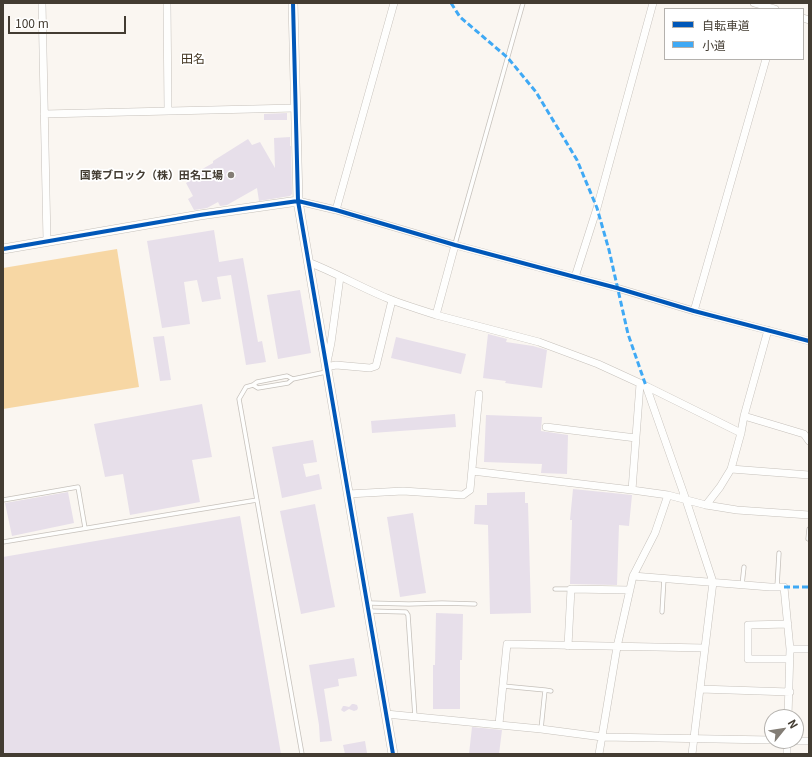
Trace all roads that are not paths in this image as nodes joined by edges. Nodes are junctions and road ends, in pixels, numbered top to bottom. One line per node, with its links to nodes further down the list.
1 (42, 3): 12 (street)
2 (167, 3): 11 (street)
3 (293, 3): 10 (street)
4 (394, 3): 14 (street)
5 (523, 3): 16 (lane)
6 (654, 3): 20 (street)
7 (754, 3): 8 (street)
8 (771, 8)
9 (766, 60): 22 (street)
10 (296, 108): 11 (street); 13 (street)
11 (168, 111): 12 (street)
12 (44, 114): 15 (street)
13 (298, 201): 14 (street); 15 (street); 18 (street)
14 (336, 210): 16 (street)
15 (46, 241): 17 (street)
16 (455, 245): 20 (street); 23 (street)
17 (3, 249)
18 (308, 262): 19 (street); 26 (street)
19 (340, 277): 21 (street); 26 (street)
20 (575, 277): 22 (street)
21 (392, 300): 23 (street); 26 (street)
22 (694, 311): 24 (street)
23 (436, 315): 28 (street)
24 (768, 330): 25 (street); 31 (street)
25 (809, 341)
26 (326, 369): 27 (lane); 40 (street)
27 (292, 379): 29 (lane); 29 (lane)
28 (643, 385): 33 (street); 34 (street); 44 (street)
29 (253, 386): 43 (lane)
30 (479, 394): 37 (street)
31 (744, 416): 33 (street); 35 (street)
32 (546, 427): 34 (street)
33 (741, 433): 36 (street)
34 (636, 438): 39 (street)
35 (809, 442)
36 (731, 469): 38 (street); 45 (street)
37 (472, 471): 39 (street); 40 (street)
38 (809, 475)
39 (632, 490): 41 (street)
40 (348, 494): 62 (street)
41 (668, 495): 44 (street); 53 (street)
42 (3, 500): 47 (lane)
43 (257, 500): 47 (lane); 84 (lane)
44 (686, 500): 45 (street); 55 (street)
45 (706, 504): 46 (street)
46 (809, 515)
47 (85, 528): 50 (lane)
48 (809, 529): 49 (lane)
49 (808, 539)
50 (3, 542)
51 (779, 553): 57 (lane)
52 (744, 567): 56 (lane)
53 (633, 576): 54 (street); 60 (street)
54 (664, 578): 55 (street); 63 (lane)
55 (713, 582): 56 (street); 67 (street)
56 (742, 585): 57 (street)
57 (777, 587): 64 (street)
58 (555, 589): 59 (lane)
59 (571, 590): 60 (street); 65 (street)
60 (630, 590): 66 (street)
61 (475, 604): 62 (lane)
62 (367, 607): 77 (street); 78 (lane)
63 (662, 612)
64 (788, 624): 68 (street); 70 (street)
65 (568, 646): 66 (street); 71 (street)
66 (617, 647): 67 (street); 81 (street)
67 (705, 648): 72 (street)
68 (790, 649): 69 (street); 70 (street)
69 (809, 649)
70 (790, 659): 75 (street)
71 (503, 686): 73 (lane); 79 (street)
72 (700, 689): 75 (street); 82 (street)
73 (545, 690): 74 (lane); 80 (lane)
74 (551, 691)
75 (790, 692): 76 (street)
76 (789, 709)
77 (386, 714): 78 (street); 85 (street)
78 (416, 717): 79 (street)
79 (499, 724): 80 (street)
80 (541, 728): 81 (street)
81 (602, 737): 82 (street); 86 (street)
82 (694, 738): 83 (street); 87 (street)
83 (764, 740)
84 (302, 754)
85 (393, 754)
86 (599, 754)
87 (692, 754)

